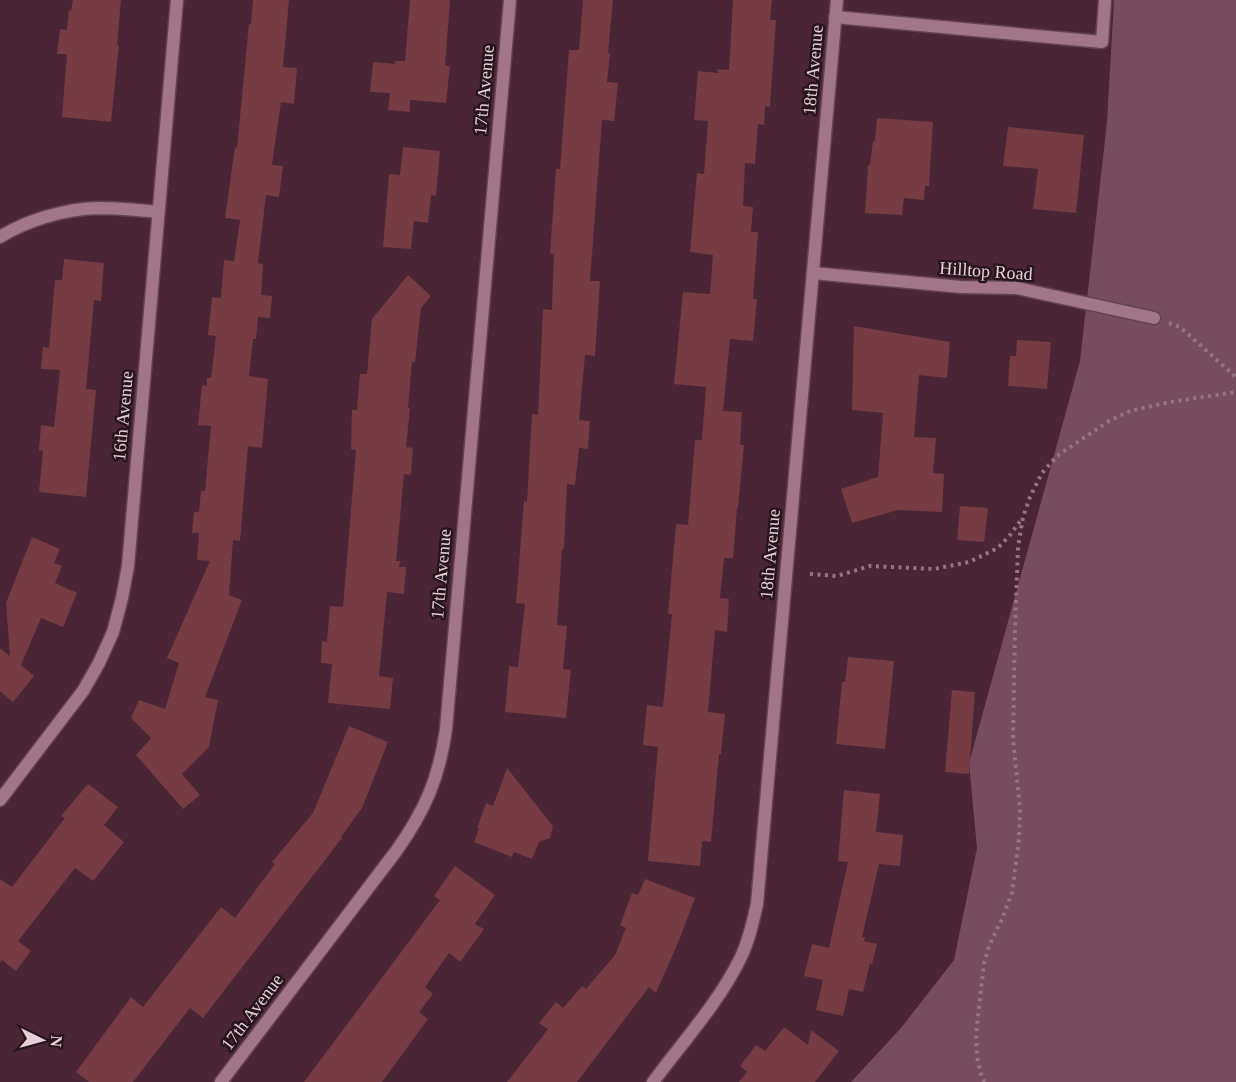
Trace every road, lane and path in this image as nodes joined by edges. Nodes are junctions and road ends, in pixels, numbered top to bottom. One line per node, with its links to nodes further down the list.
1 (177, 0): 6 (street, 16th Avenue)
2 (510, 0): 15 (street, 17th Avenue)
3 (837, 0): 5 (street, 18th Avenue)
4 (1105, 0): 5 (street)
5 (835, 17): 8 (street, 18th Avenue)
6 (158, 212): 7 (street); 14 (street, 16th Avenue)
7 (0, 237)
8 (813, 273): 9 (street, Hilltop Road); 16 (street, 18th Avenue)
9 (1154, 318): 10 (path)
10 (1236, 377)
11 (1236, 392): 12 (path)
12 (1023, 517): 13 (path); 17 (path)
13 (810, 574)
14 (0, 800)
15 (221, 1082)
16 (653, 1082)
17 (984, 1082)

